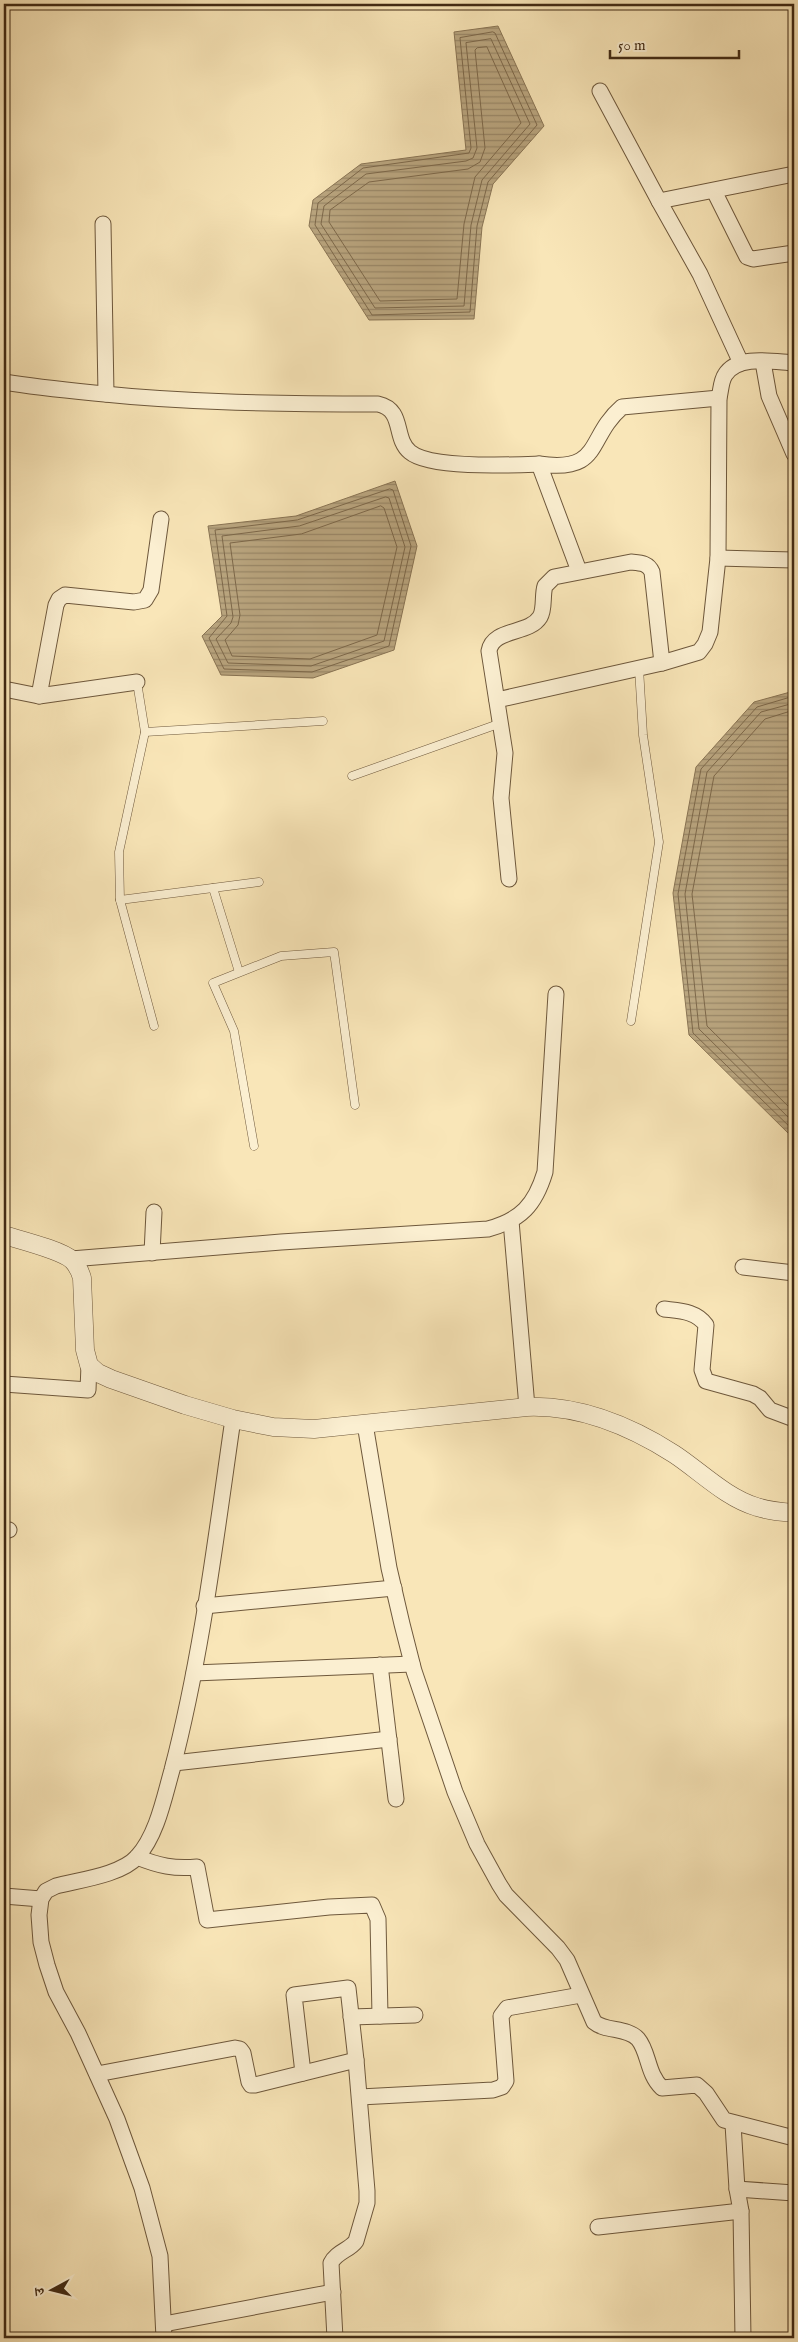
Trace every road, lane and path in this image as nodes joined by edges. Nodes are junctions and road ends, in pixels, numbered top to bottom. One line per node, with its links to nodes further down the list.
1 (600, 91): 4 (street)
2 (794, 174): 3 (street)
3 (714, 191): 4 (street); 6 (street)
4 (659, 201): 7 (street)
5 (103, 224): 11 (street)
6 (794, 253)
7 (741, 362): 8 (street); 12 (street)
8 (763, 362): 9 (street); 13 (street)
9 (794, 363)
10 (4, 382): 11 (street)
11 (106, 394): 14 (street)
12 (719, 398): 14 (street); 16 (street)
13 (794, 454)
14 (540, 464): 18 (street)
15 (161, 519): 23 (street)
16 (718, 558): 17 (street); 19 (street)
17 (794, 560)
18 (579, 572): 19 (street); 24 (street)
19 (662, 663): 20 (street)
20 (639, 668): 24 (street); 35 (lane)
21 (137, 682): 23 (street); 27 (lane)
22 (4, 689): 23 (street)
23 (39, 696)
24 (497, 700): 26 (street)
25 (323, 721): 27 (lane)
26 (501, 723): 28 (lane); 29 (street)
27 (145, 732): 32 (lane)
28 (352, 776)
29 (509, 879)
30 (259, 882): 31 (lane)
31 (213, 888): 32 (lane); 33 (lane)
32 (120, 900): 36 (lane)
33 (239, 972): 37 (lane); 38 (lane)
34 (556, 994): 40 (street)
35 (631, 1021)
36 (154, 1026)
37 (355, 1105)
38 (254, 1146)
39 (154, 1212): 42 (street)
40 (511, 1221): 42 (street); 49 (street)
41 (4, 1235): 43 (street)
42 (152, 1253): 43 (street)
43 (72, 1260): 47 (street)
44 (743, 1267): 45 (street)
45 (794, 1273)
46 (664, 1309): 51 (street)
47 (89, 1365): 48 (street); 50 (street)
48 (4, 1384)
49 (527, 1408): 52 (street); 53 (street)
50 (233, 1419): 52 (street); 55 (street)
51 (794, 1420)
52 (364, 1424): 54 (street)
53 (794, 1513)
54 (394, 1588): 55 (street); 56 (street)
55 (204, 1606): 58 (street)
56 (412, 1664): 57 (street); 65 (street)
57 (380, 1665): 58 (street); 59 (street)
58 (194, 1673): 60 (street)
59 (389, 1740): 60 (street); 61 (street)
60 (174, 1763): 62 (street)
61 (396, 1799)
62 (137, 1857): 64 (street); 67 (street)
63 (4, 1896): 64 (street)
64 (41, 1900): 71 (street)
65 (581, 1995): 72 (street); 73 (street)
66 (415, 2015): 67 (street)
67 (380, 2016): 68 (street)
68 (351, 2017): 69 (street); 70 (street)
69 (356, 2060): 70 (street); 72 (street)
70 (303, 2073): 71 (street)
71 (97, 2074): 80 (street)
72 (360, 2097): 79 (street)
73 (733, 2124): 74 (street); 75 (street)
74 (794, 2138)
75 (737, 2189): 76 (street); 77 (street)
76 (794, 2194)
77 (741, 2212): 78 (street); 82 (street)
78 (598, 2227)
79 (333, 2292): 80 (street); 81 (street)
80 (164, 2331)
81 (335, 2338)
82 (743, 2338)

